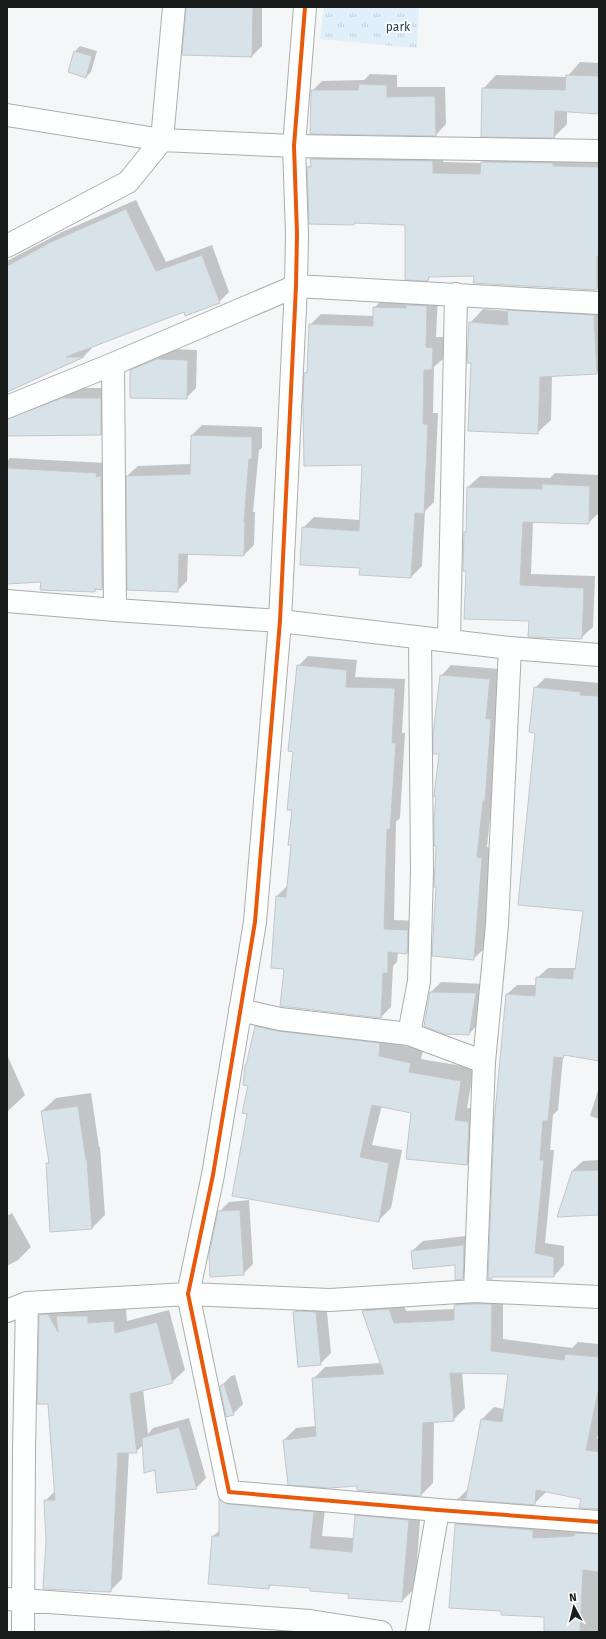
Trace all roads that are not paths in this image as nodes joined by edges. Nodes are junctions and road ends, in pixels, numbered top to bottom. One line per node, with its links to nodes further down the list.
1 (174, 7): 4 (street)
2 (305, 7): 5 (street)
3 (7, 115): 4 (street)
4 (162, 140): 5 (street); 7 (street)
5 (294, 146): 6 (street); 8 (street)
6 (599, 151)
7 (7, 246)
8 (296, 286): 9 (street); 11 (street); 15 (street)
9 (456, 294): 10 (street); 17 (street)
10 (599, 303)
11 (113, 364): 12 (street); 14 (street)
12 (7, 407)
13 (7, 601): 14 (street)
14 (115, 610): 15 (street)
15 (280, 621): 16 (street); 20 (street)
16 (420, 638): 17 (street); 21 (street)
17 (449, 641): 18 (street)
18 (510, 648): 19 (street); 22 (street)
19 (599, 655)
20 (240, 1010): 21 (street); 24 (street)
21 (409, 1034): 22 (street)
22 (484, 1062): 23 (street)
23 (476, 1291): 24 (street); 25 (street)
24 (188, 1294): 26 (street); 28 (street)
25 (599, 1297)
26 (27, 1303): 27 (street); 30 (street)
27 (7, 1311)
28 (438, 1510): 29 (street); 34 (street)
29 (599, 1522)
30 (16, 1599): 31 (street); 32 (street)
31 (310, 1626): 33 (street)
32 (23, 1632)
33 (381, 1632)
34 (417, 1632)

